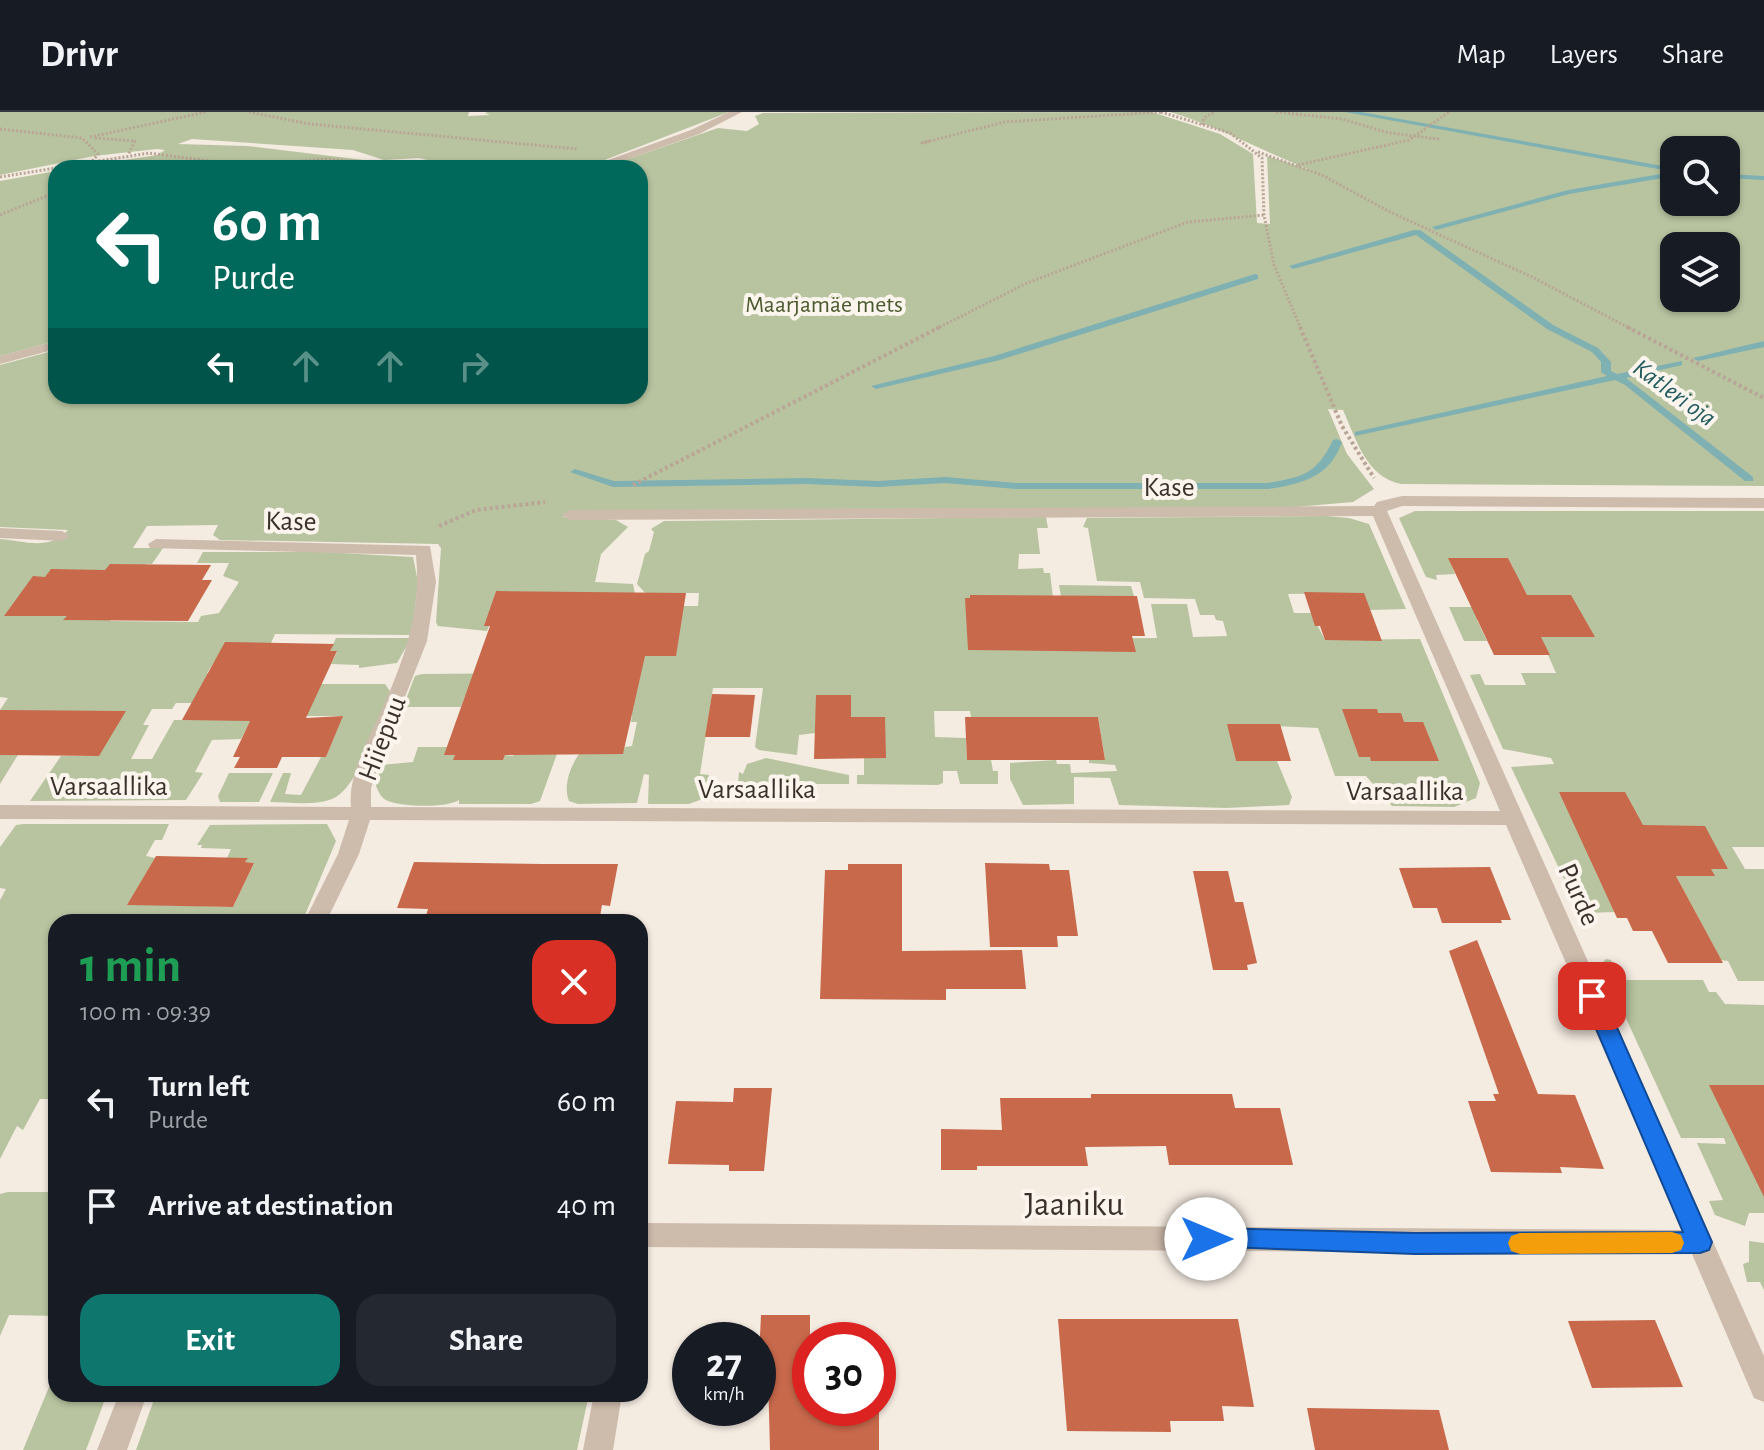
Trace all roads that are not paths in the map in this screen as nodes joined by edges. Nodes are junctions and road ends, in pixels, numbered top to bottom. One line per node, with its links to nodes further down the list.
1 (737, 112): 2 (street)
2 (614, 160)
3 (48, 347): 4 (street)
4 (0, 360)
5 (1764, 503): 6 (street, Kase)
6 (1386, 507): 7 (street, Kase); 14 (street, Purde)
7 (570, 515)
8 (0, 533): 9 (street)
9 (62, 536)
10 (156, 544): 11 (street, Kase)
11 (424, 550): 13 (street, Hiiepuu)
12 (0, 812): 13 (street, Varsaallika)
13 (361, 814): 14 (street, Varsaallika); 15 (street, Hiiepuu)
14 (1514, 818): 17 (street, Purde)
15 (318, 914)
16 (648, 1235): 17 (street, Jaaniku)
17 (1700, 1242): 18 (street, Purde)
18 (1764, 1388)
19 (130, 1402): 21 (street)
20 (607, 1402): 22 (street)
21 (112, 1450)
22 (598, 1450)

